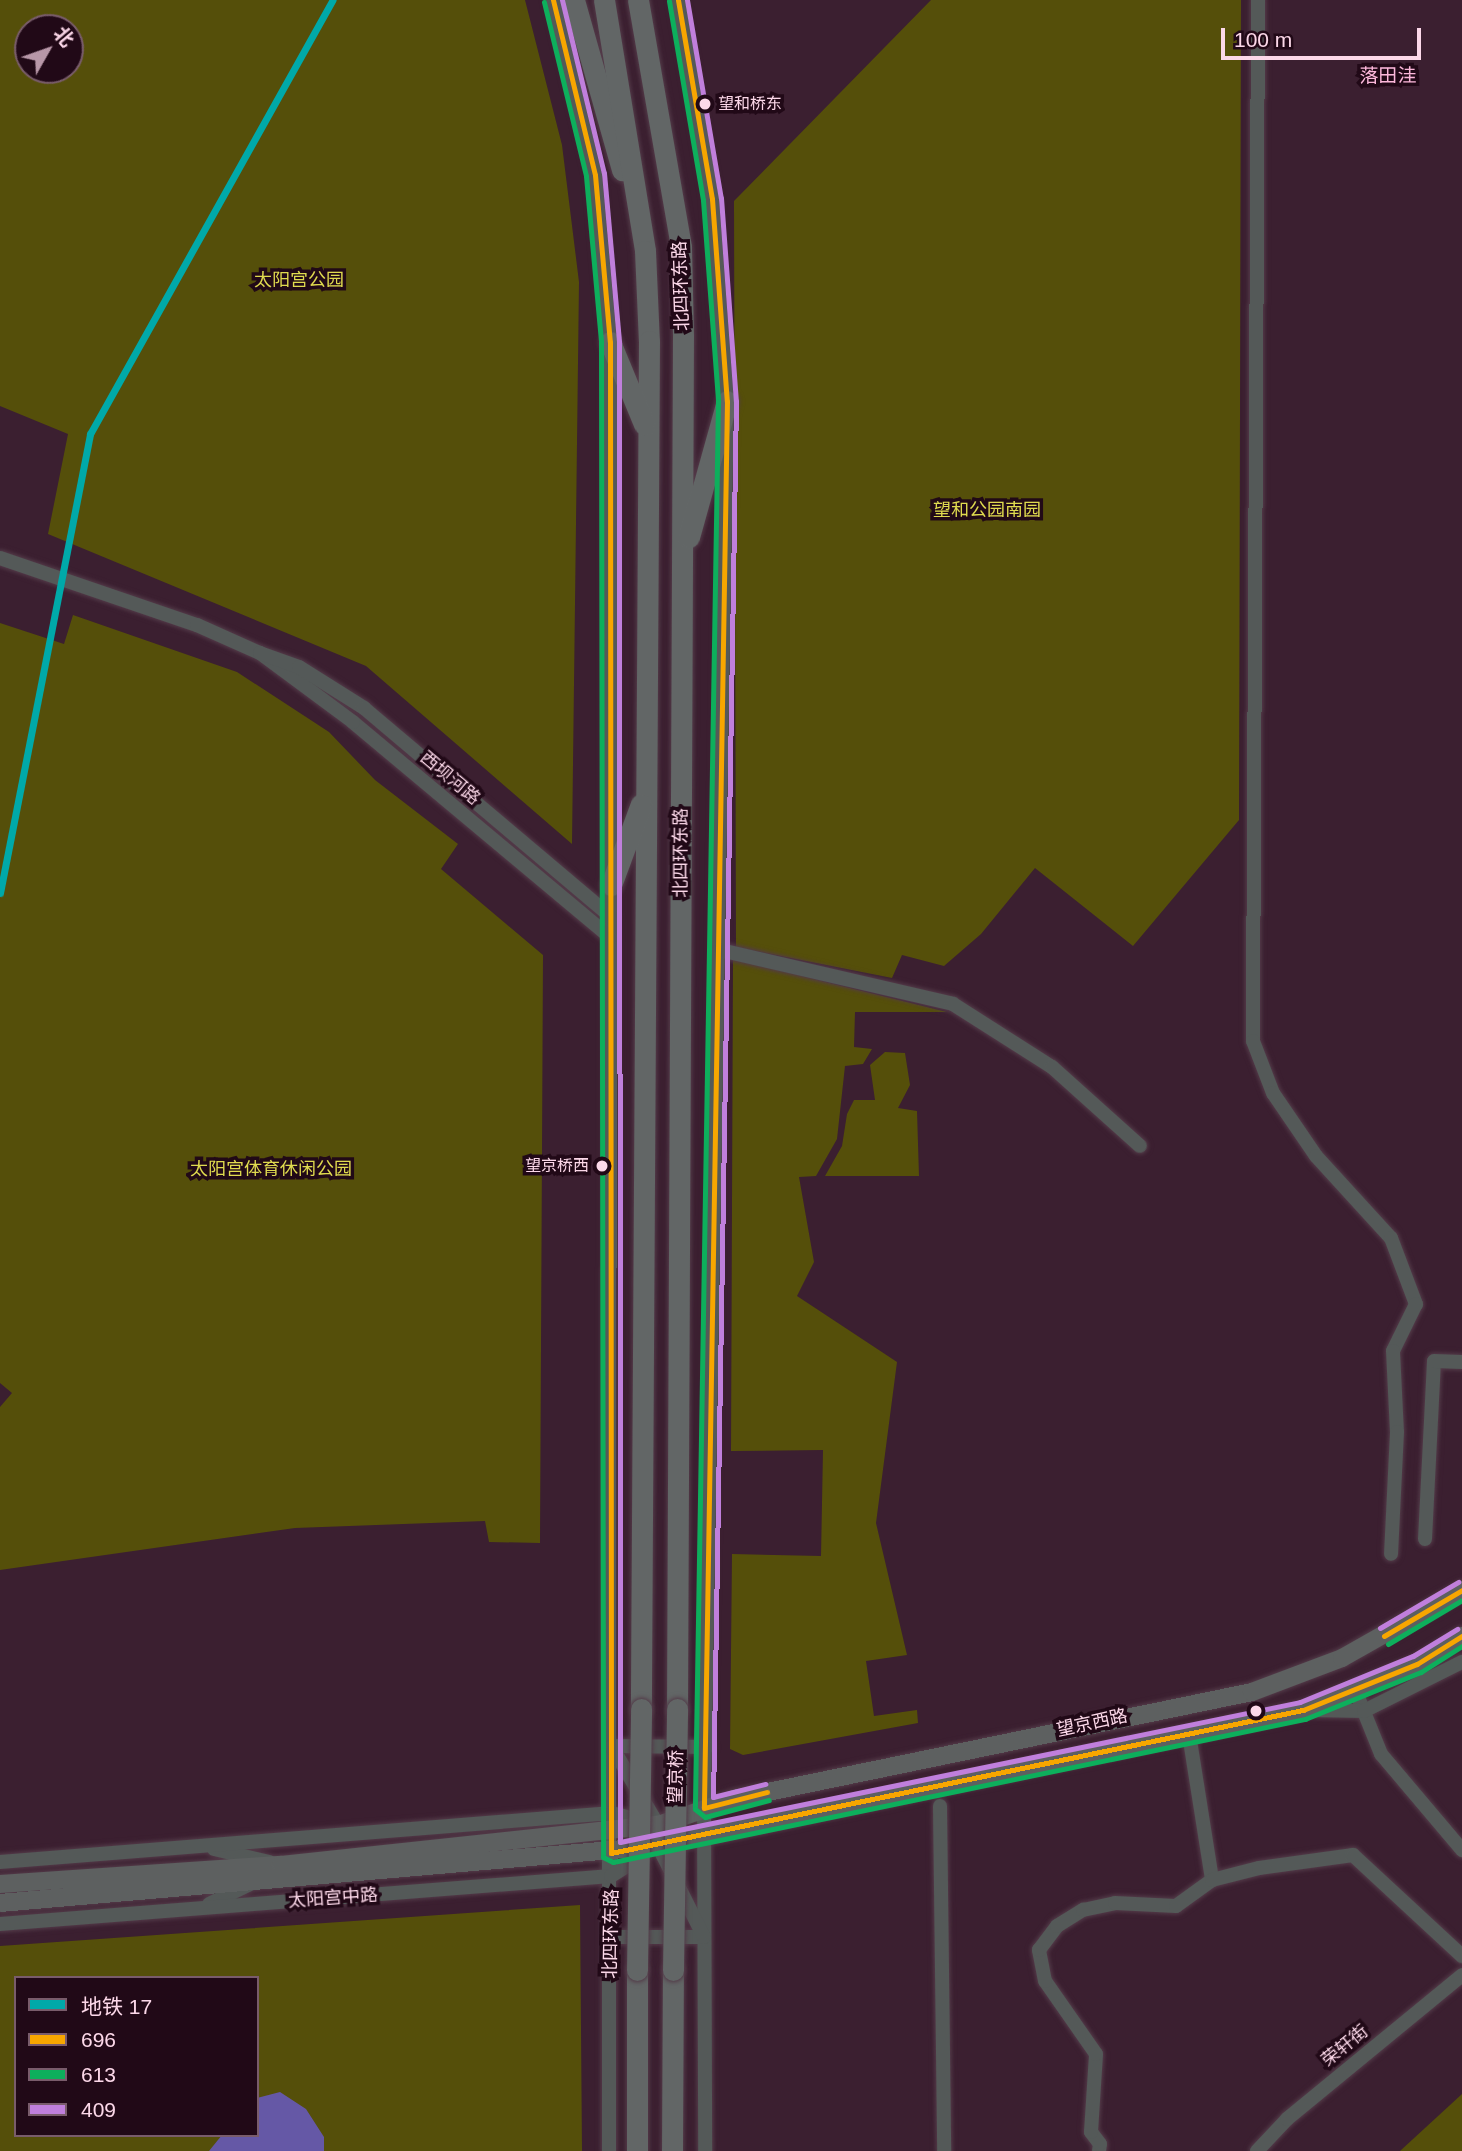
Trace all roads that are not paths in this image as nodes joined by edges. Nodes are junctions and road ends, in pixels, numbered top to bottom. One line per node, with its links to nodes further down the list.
1 (553, 0): 8 (street, 北四环东路)
2 (574, 0): 7 (highway)
3 (604, 0): 7 (highway, 北四环东路)
4 (638, 0): 12 (highway, 北四环东路)
5 (678, 0): 9 (street, 北四环东路)
6 (1258, 0): 22 (street)
7 (645, 251): 10 (highway, 北四环东路)
8 (610, 342): 10 (highway); 15 (street, 北四环东路)
9 (727, 401): 12 (highway); 18 (street, 北四环东路)
10 (648, 433): 14 (highway, 北四环东路)
11 (0, 558): 13 (street, 西坝河路)
12 (682, 562): 28 (highway, 北四环东路)
13 (260, 653): 16 (street, 西坝河路); 17 (street, 西坝河路)
14 (646, 789): 15 (highway); 27 (highway, 北四环东路)
15 (611, 885): 16 (street, 北四环东路)
16 (611, 917): 17 (street, 北四环东路)
17 (611, 938): 32 (street, 北四环东路)
18 (720, 950): 19 (street); 33 (street, 北四环东路)
19 (1140, 1146)
20 (1462, 1362): 21 (street)
21 (1425, 1539)
22 (1391, 1554)
23 (1462, 1590): 35 (main road, 望京西路)
24 (1462, 1636): 26 (main road, 望京西路)
25 (1462, 1662): 30 (street)
26 (1356, 1692): 29 (main road, 望京西路); 30 (street)
27 (641, 1709): 56 (highway, 望京桥, bridge)
28 (677, 1709): 60 (highway, 望京桥, bridge)
29 (1303, 1710): 30 (street); 31 (main road, 望京西路)
30 (1364, 1711): 42 (street)
31 (1189, 1734): 39 (main road, 望京西路); 47 (street)
32 (612, 1746): 33 (street); 36 (street, 北四环东路); 37 (street)
33 (707, 1747): 35 (street, 北四环东路)
34 (940, 1806): 62 (street)
35 (704, 1808): 37 (main road, 望京西路); 39 (street, 北四环东路)
36 (612, 1813): 37 (street); 38 (street, 北四环东路); 40 (street)
37 (658, 1825): 38 (main road, 望京西路); 41 (street)
38 (612, 1832): 43 (street, 北四环东路); 45 (main road)
39 (704, 1836): 41 (main road, 望京西路); 54 (street)
40 (201, 1846): 44 (street); 45 (street)
41 (658, 1846): 43 (main road, 太阳宫中路); 46 (street, 太阳宫中路); 54 (street)
42 (1462, 1850)
43 (611, 1853): 46 (street, 北四环东路); 48 (main road, 太阳宫中路)
44 (0, 1861)
45 (281, 1865): 49 (main road)
46 (611, 1876): 51 (street, 太阳宫中路); 53 (street, 北四环东路)
47 (1212, 1880): 55 (street); 63 (street)
48 (255, 1882): 50 (main road, 太阳宫中路); 51 (street)
49 (0, 1884)
50 (0, 1903)
51 (201, 1908): 52 (street, 太阳宫中路)
52 (0, 1924)
53 (611, 1937): 54 (street); 58 (street, 北四环东路)
54 (704, 1937): 61 (street)
55 (1462, 1956)
56 (638, 1970): 59 (highway, 北四环东路)
57 (1462, 1975): 64 (street, 荣轩街)
58 (609, 2151)
59 (637, 2151)
60 (672, 2151)
61 (705, 2151)
62 (944, 2151)
63 (1100, 2151)
64 (1257, 2151)

